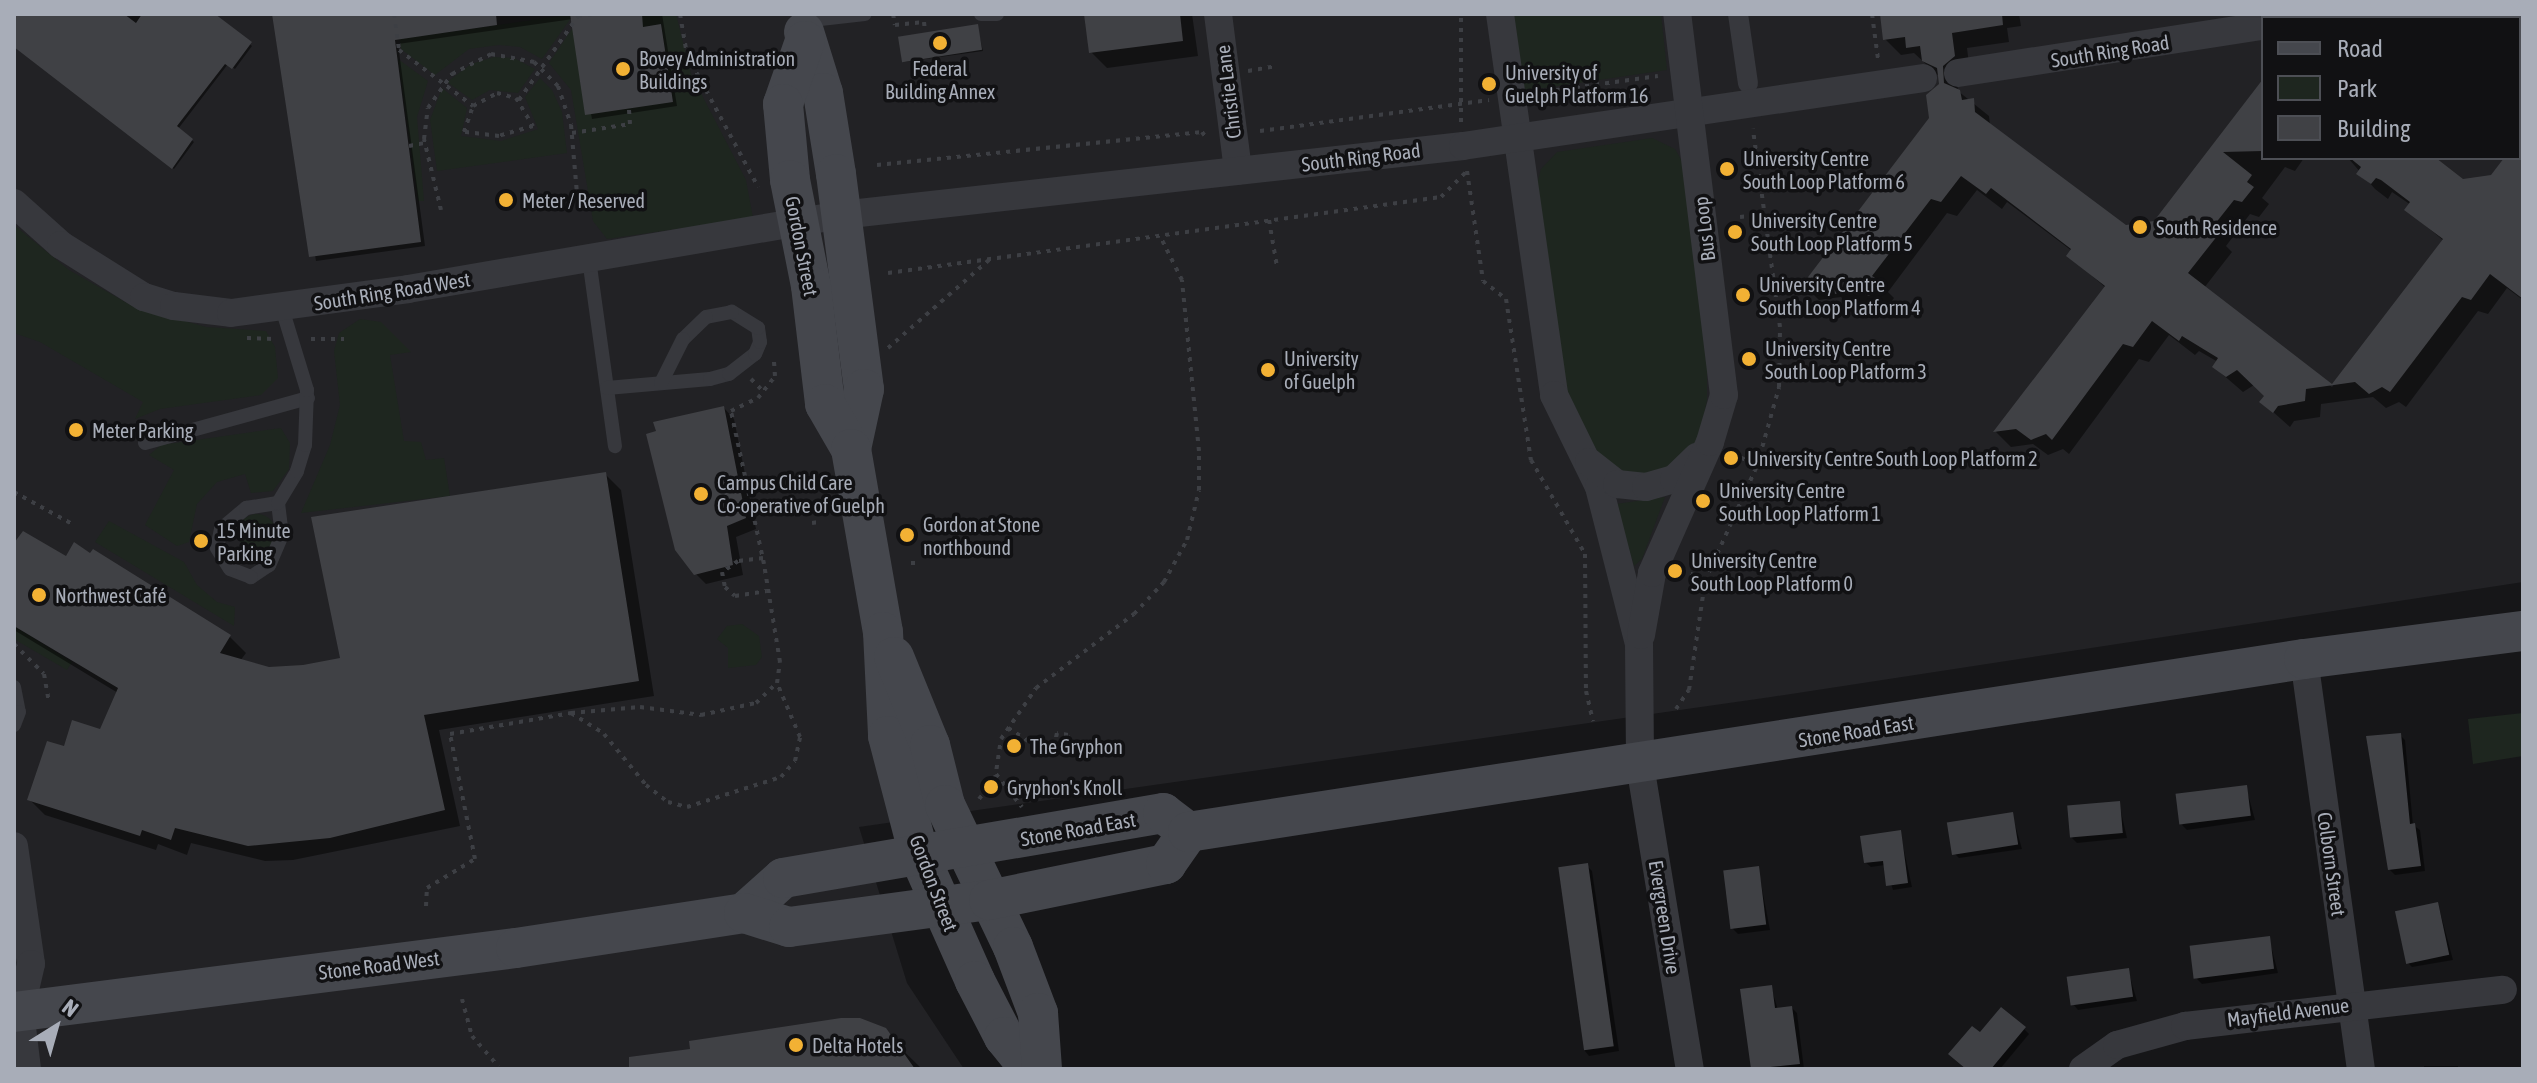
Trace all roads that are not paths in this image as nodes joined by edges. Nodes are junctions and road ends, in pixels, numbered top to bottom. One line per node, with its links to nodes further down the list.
1 (865, 14): 8 (lane)
2 (981, 14): 3 (lane)
3 (997, 14)
4 (1218, 14): 15 (street, Christie Lane)
5 (1500, 14): 14 (street, Bus Loop)
6 (1677, 14): 13 (street, Bus Loop)
7 (1738, 14): 12 (street)
8 (803, 25): 17 (main road, Gordon Street); 18 (main road, Gordon Street)
9 (2261, 26): 10 (street, South Ring Road)
10 (1958, 73)
11 (1923, 78): 13 (street, South Ring Road)
12 (1748, 83)
13 (1689, 110): 14 (street, South Ring Road); 27 (street, Bus Loop)
14 (1516, 136): 15 (street, South Ring Road); 24 (street, Bus Loop)
15 (1238, 171): 17 (street, South Ring Road)
16 (14, 203): 20 (street, South Ring Road West)
17 (841, 215): 18 (street, South Ring Road); 28 (main road, Gordon Street)
18 (798, 222): 19 (street, South Ring Road West); 28 (main road, Gordon Street)
19 (589, 259): 20 (street, South Ring Road West); 22 (lane)
20 (282, 308): 23 (lane)
21 (661, 383): 21 (lane); 22 (lane)
22 (607, 388): 26 (lane)
23 (308, 398): 25 (lane); 29 (lane)
24 (1572, 439): 27 (street, Bus Loop); 32 (street, Bus Loop)
25 (145, 443)
26 (615, 446)
27 (1721, 447): 32 (street, Bus Loop)
28 (851, 449): 31 (main road, Gordon Street)
29 (278, 503): 29 (lane)
30 (2523, 631): 33 (main road, Stone Road East)
31 (883, 632): 39 (main road, Gordon Street); 40 (main road, Gordon Street)
32 (1639, 644): 36 (street, Bus Loop)
33 (2304, 659): 36 (main road, Stone Road East); 45 (street, Colborn Street)
34 (14, 687): 35 (lane)
35 (14, 725)
36 (1640, 765): 37 (main road, Stone Road East); 50 (street, Evergreen Drive)
37 (1188, 832): 39 (main road, Stone Road East); 41 (main road)
38 (14, 846): 46 (street)
39 (962, 848): 40 (main road, Stone Road East); 41 (main road, Gordon Street)
40 (919, 855): 42 (main road, Gordon Street); 43 (main road)
41 (989, 900): 42 (main road, Stone Road West); 49 (main road, Gordon Street)
42 (943, 906): 43 (main road, Stone Road West); 48 (main road, Gordon Street)
43 (744, 913): 46 (main road, Stone Road West)
44 (2503, 990): 45 (street, Mayfield Avenue)
45 (2351, 1004): 51 (street, Mayfield Avenue); 52 (street, Colborn Street)
46 (16, 1008): 47 (street)
47 (27, 1069)
48 (1030, 1069)
49 (1042, 1069)
50 (1690, 1069)
51 (2083, 1069)
52 (2361, 1069)

